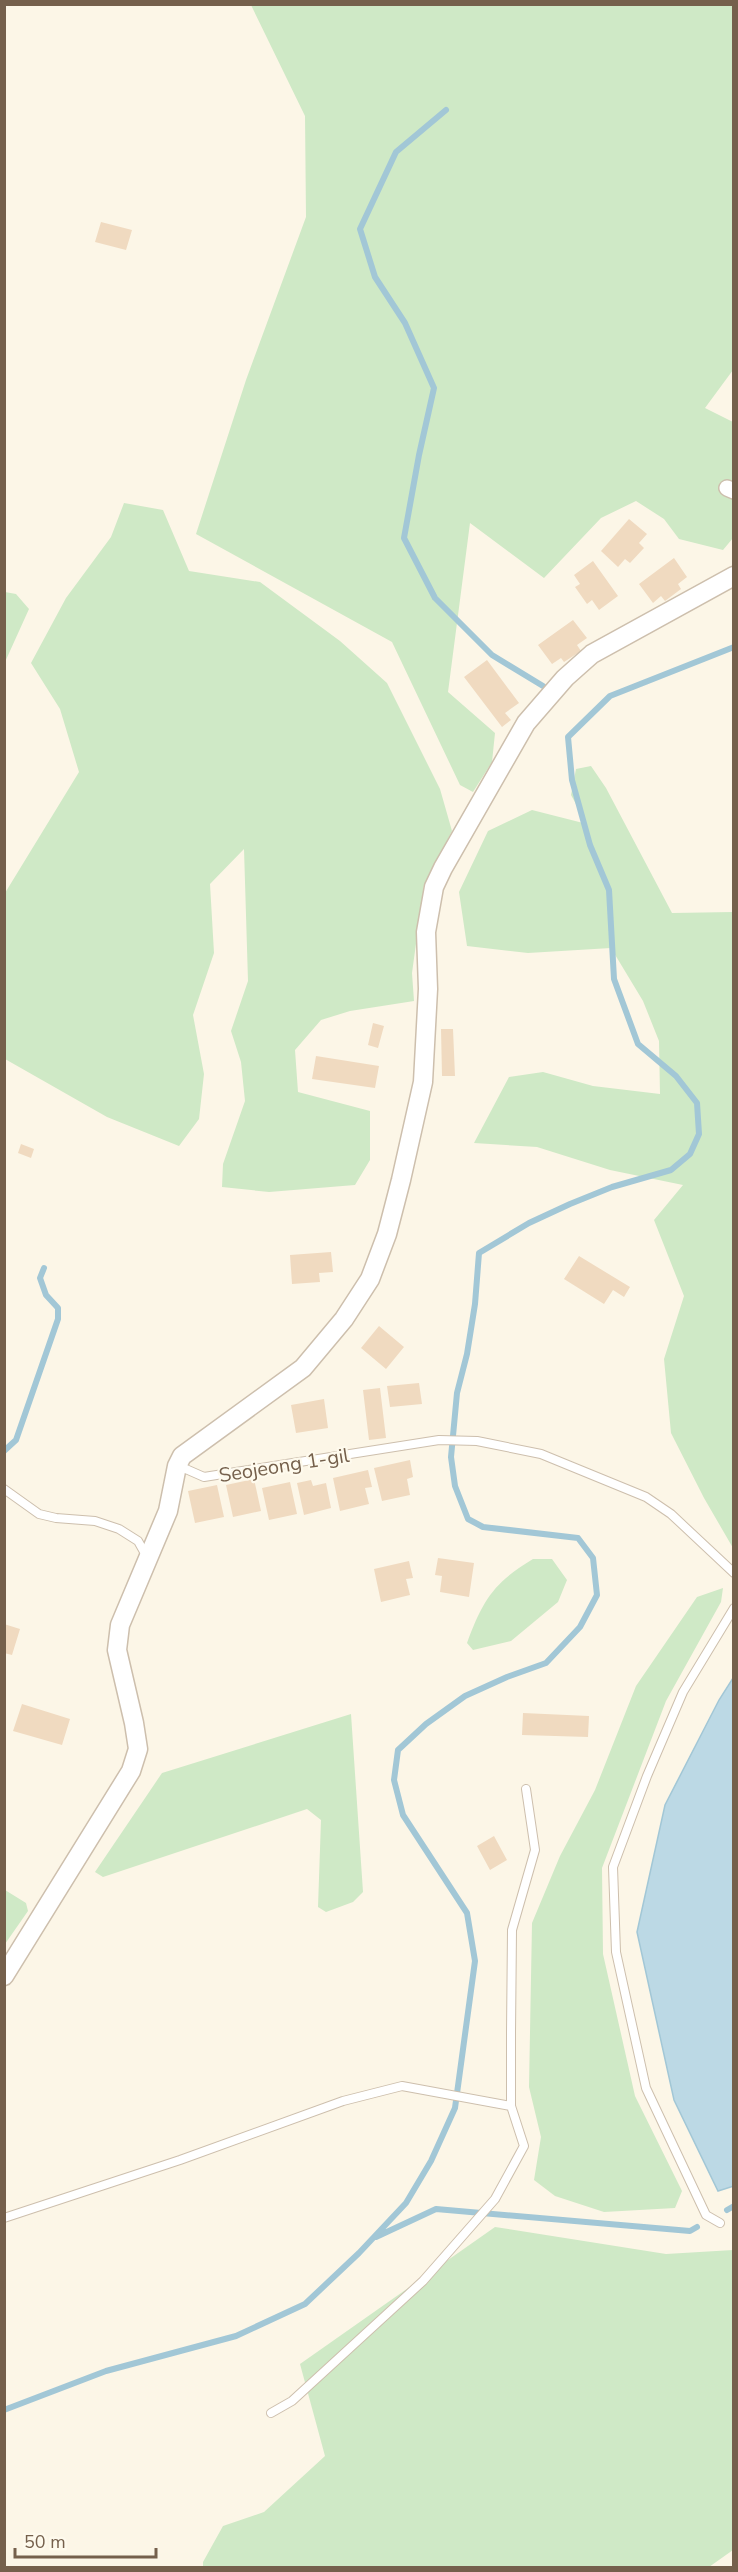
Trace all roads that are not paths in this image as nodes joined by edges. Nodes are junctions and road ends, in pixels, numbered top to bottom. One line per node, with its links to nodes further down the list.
1 (734, 576): 2 (street)
2 (177, 1466): 4 (street); 5 (lane, Seojeong 1-gil)
3 (4, 1489): 4 (lane)
4 (148, 1559): 8 (street)
5 (734, 1573)
6 (734, 1608): 11 (lane)
7 (526, 1789): 9 (lane)
8 (4, 1976)
9 (511, 2106): 10 (lane); 12 (lane)
10 (4, 2218)
11 (720, 2223)
12 (271, 2413)

